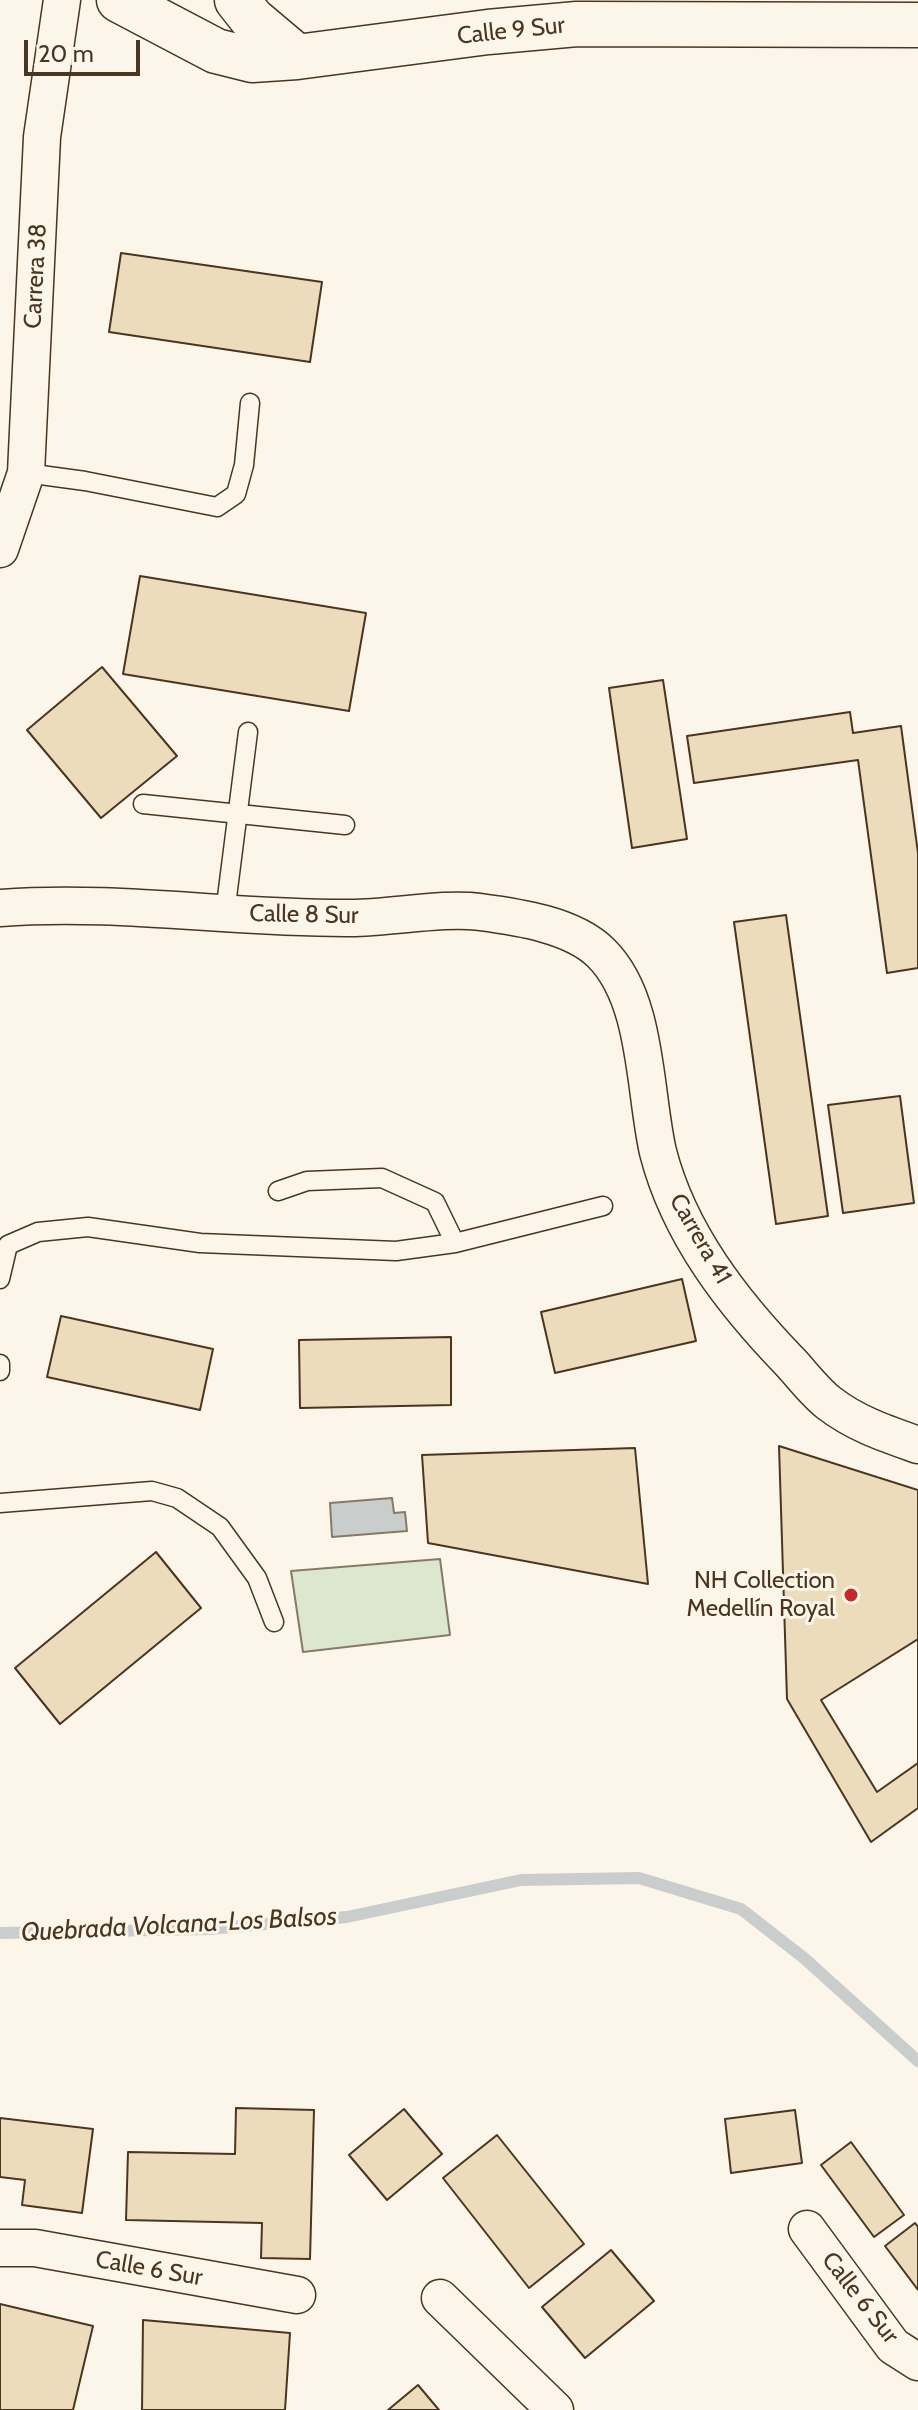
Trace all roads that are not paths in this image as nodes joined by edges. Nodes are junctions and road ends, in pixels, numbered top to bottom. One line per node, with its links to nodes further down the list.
1 (62, 0): 7 (street, Carrera 38)
2 (119, 0): 5 (main road, Calle 9 Sur)
3 (237, 0): 5 (main road)
4 (918, 25): 5 (main road, Calle 9 Sur)
5 (297, 57)
6 (250, 403): 7 (lane)
7 (26, 473): 8 (street, Carrera 38)
8 (0, 549)
9 (248, 732): 11 (lane)
10 (143, 804): 11 (lane)
11 (238, 814): 12 (lane); 14 (lane)
12 (345, 825)
13 (0, 908): 14 (street, Calle 8 Sur)
14 (225, 913): 15 (street, Calle 8 Sur)
15 (601, 952): 22 (street, Carrera 41)
16 (278, 1191): 18 (lane)
17 (603, 1206): 18 (lane)
18 (455, 1243): 19 (lane)
19 (0, 1279)
20 (0, 1364): 21 (lane)
21 (0, 1371)
22 (918, 1445)
23 (0, 1503): 24 (lane)
24 (274, 1622)
25 (807, 2229): 29 (street, Calle 6 Sur)
26 (0, 2248): 27 (street, Calle 6 Sur)
27 (297, 2295)
28 (440, 2298): 30 (street)
29 (918, 2362)
30 (555, 2410)

